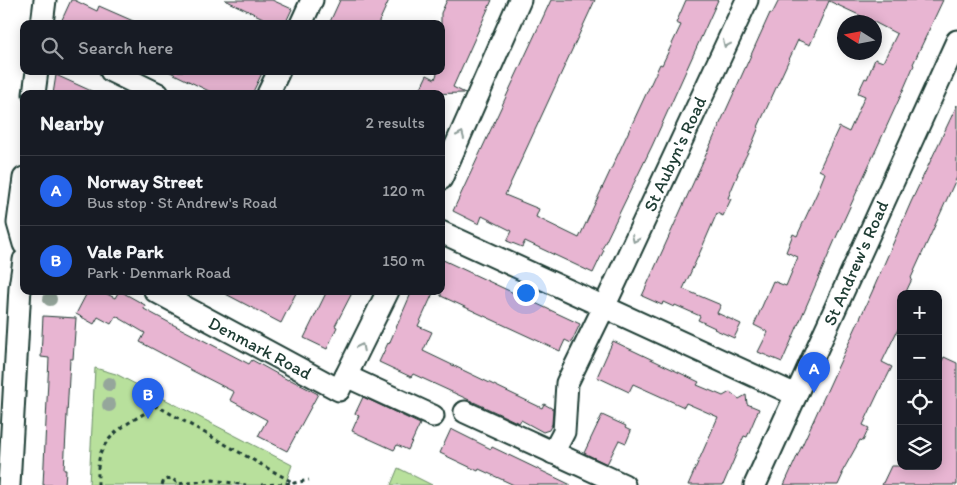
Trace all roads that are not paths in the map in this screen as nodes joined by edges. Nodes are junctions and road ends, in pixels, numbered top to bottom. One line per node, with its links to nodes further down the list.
1 (45, 0): 5 (street)
2 (520, 0): 14 (street, one-way to 2)
3 (747, 0): 21 (street, St Aubyn's Road, one-way to 21)
4 (311, 1): 6 (street)
5 (42, 20)
6 (303, 20)
7 (957, 41): 23 (street, St Andrew's Road)
8 (36, 75): 11 (street)
9 (119, 75): 12 (street)
10 (277, 75): 13 (street)
11 (34, 90)
12 (150, 90)
13 (270, 90)
14 (445, 170)
15 (20, 209): 16 (street)
16 (20, 231)
17 (445, 234): 21 (street)
18 (20, 287): 27 (street)
19 (163, 295): 22 (street, Denmark Road)
20 (386, 295): 22 (street, one-way to 20)
21 (604, 307): 23 (street); 26 (street, St Aubyn's Road)
22 (342, 383): 25 (street, Denmark Road)
23 (796, 395): 29 (street, St Andrew's Road)
24 (465, 412): 26 (street)
25 (433, 416)
26 (553, 453): 28 (street)
27 (8, 485)
28 (624, 485)
29 (755, 485)

